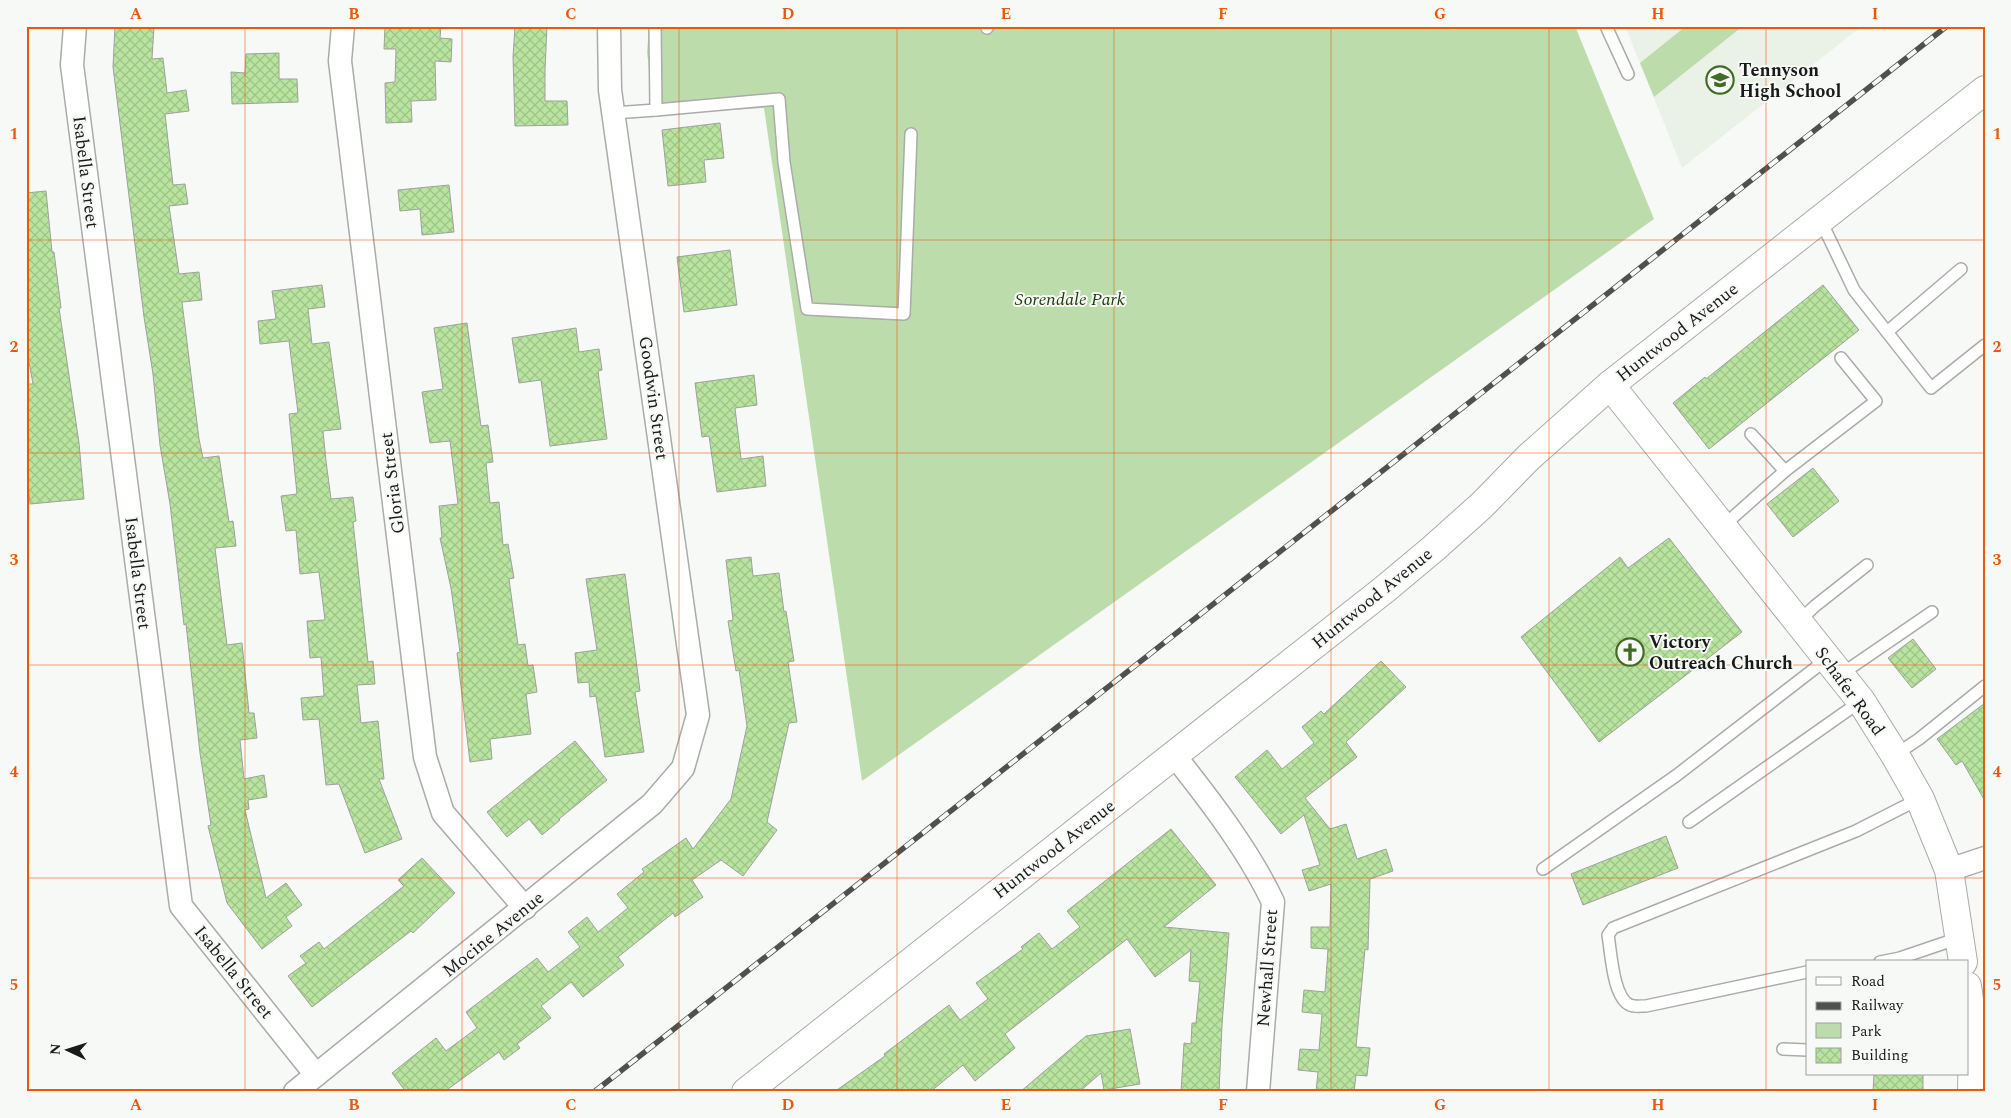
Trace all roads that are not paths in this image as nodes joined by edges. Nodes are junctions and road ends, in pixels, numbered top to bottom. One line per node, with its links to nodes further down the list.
1 (75, 26): 42 (street, Isabella Street)
2 (343, 26): 34 (street, Gloria Street)
3 (609, 26): 9 (street, Goodwin Street)
4 (655, 26): 8 (lane)
5 (1606, 26): 6 (lane)
6 (1628, 74)
7 (1985, 90): 11 (street, Huntwood Avenue)
8 (656, 110): 9 (lane); 10 (lane)
9 (613, 113): 28 (street, Goodwin Street)
10 (911, 134)
11 (1820, 219): 13 (lane); 16 (street, Huntwood Avenue)
12 (1961, 269): 13 (lane)
13 (1887, 332): 14 (lane)
14 (1985, 345)
15 (1841, 358): 18 (lane)
16 (1610, 385): 19 (street, Schafer Road); 26 (street, Huntwood Avenue)
17 (1751, 434): 18 (lane)
18 (1785, 471): 19 (lane)
19 (1722, 527): 22 (street, Schafer Road)
20 (1867, 565): 22 (lane)
21 (1932, 612): 23 (lane)
22 (1798, 622): 23 (street, Schafer Road)
23 (1834, 667): 25 (street, Schafer Road); 32 (lane)
24 (1985, 686): 27 (lane)
25 (1861, 701): 27 (street, Schafer Road); 30 (lane)
26 (1174, 754): 44 (street, Huntwood Avenue); 45 (street, Newhall Street)
27 (1895, 755): 29 (street, Schafer Road)
28 (683, 768): 34 (street, Mocine Avenue)
29 (1920, 799): 33 (street, Schafer Road); 37 (lane)
30 (1689, 822)
31 (1985, 858): 33 (street)
32 (1543, 869)
33 (1949, 870): 35 (street, Schafer Road)
34 (525, 908): 42 (street, Mocine Avenue)
35 (1961, 950): 36 (lane)
36 (1890, 960)
37 (1806, 972)
38 (1974, 999): 41 (street)
39 (1783, 1050): 40 (lane)
40 (1806, 1050)
41 (1970, 1053): 46 (street)
42 (316, 1075): 43 (street, Mocine Avenue)
43 (295, 1092)
44 (746, 1092)
45 (1258, 1092)
46 (1972, 1092)

